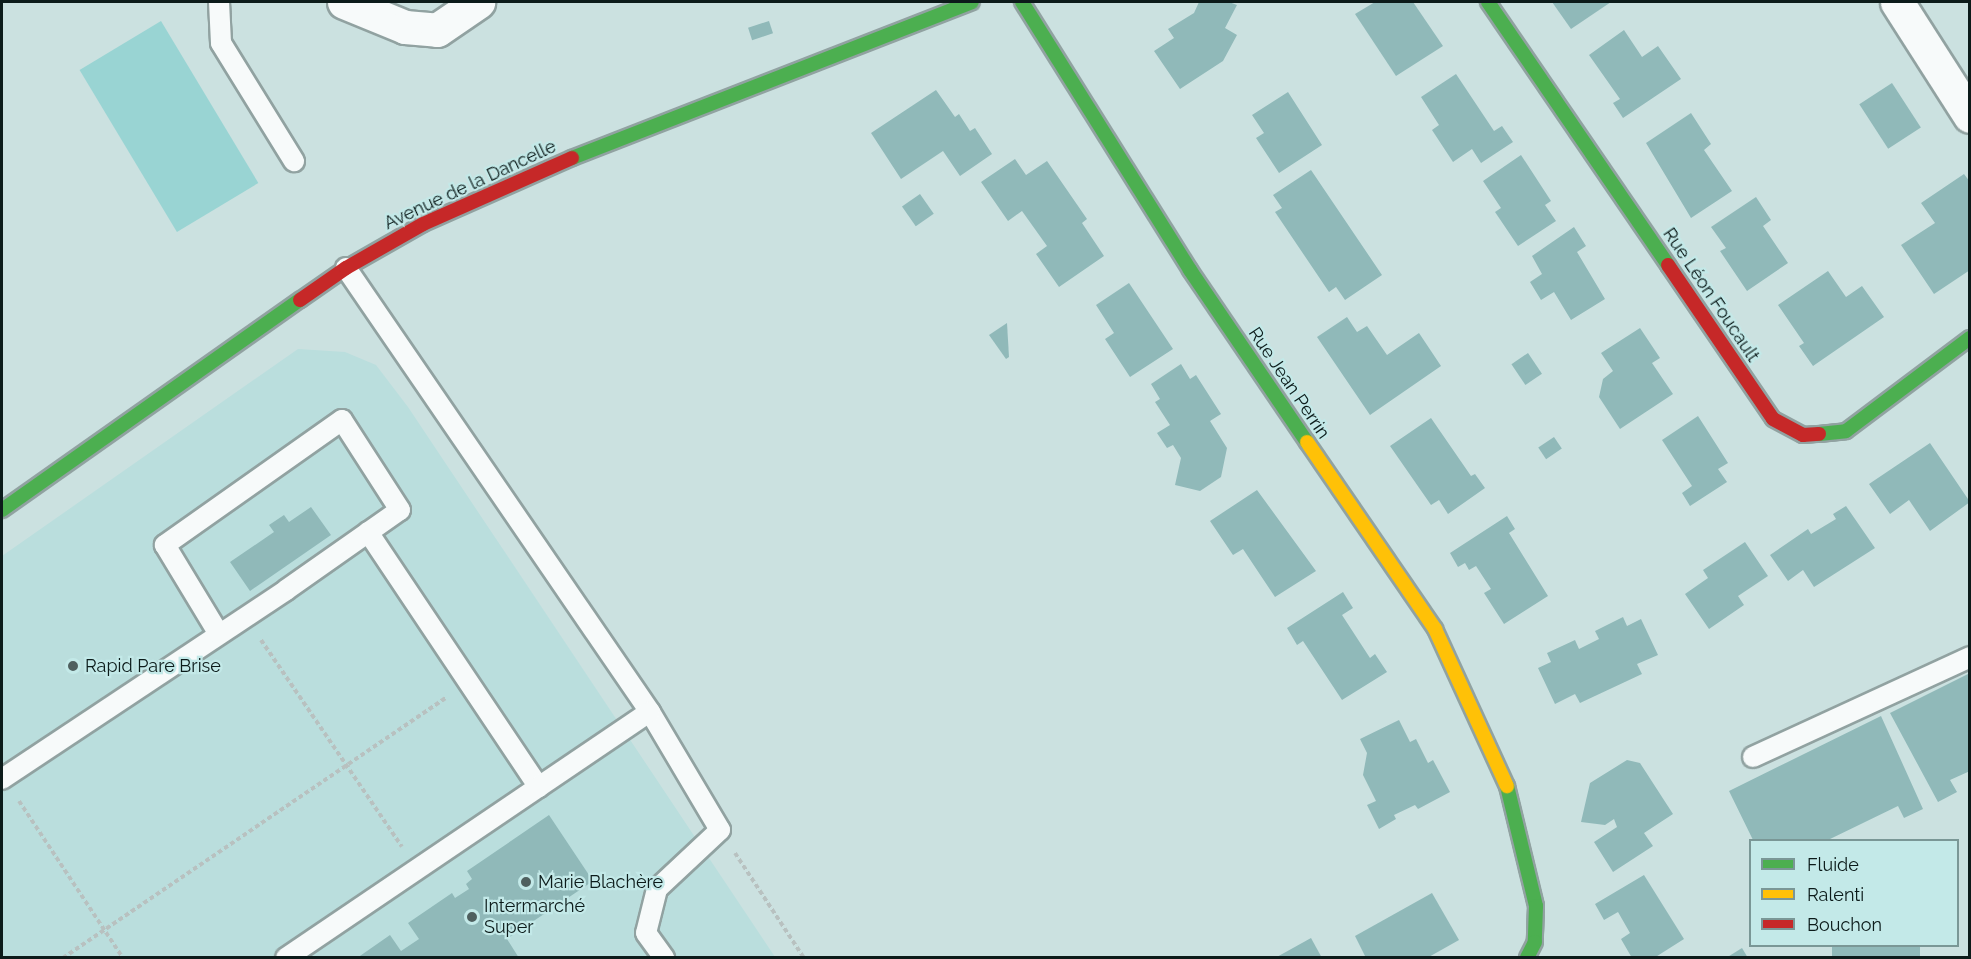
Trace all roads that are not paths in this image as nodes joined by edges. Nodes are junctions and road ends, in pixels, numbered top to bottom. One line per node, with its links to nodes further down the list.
1 (219, 2): 9 (lane)
2 (344, 2): 3 (street)
3 (478, 2)
4 (972, 2): 10 (street, Avenue de la Dancelle)
5 (1022, 2): 22 (street, Rue Jean Perrin)
6 (1488, 2): 11 (street, Rue Léon Foucault)
7 (1897, 2): 8 (street)
8 (1970, 116)
9 (294, 161)
10 (346, 268): 12 (street, Avenue de la Dancelle); 16 (lane)
11 (1970, 338)
12 (2, 510)
13 (368, 532): 14 (lane); 14 (lane); 19 (lane)
14 (219, 634): 18 (lane)
15 (1970, 657): 17 (lane)
16 (650, 712): 19 (lane); 21 (lane)
17 (1753, 757)
18 (8, 786)
19 (539, 787): 20 (lane)
20 (286, 957)
21 (664, 957)
22 (1527, 957)

